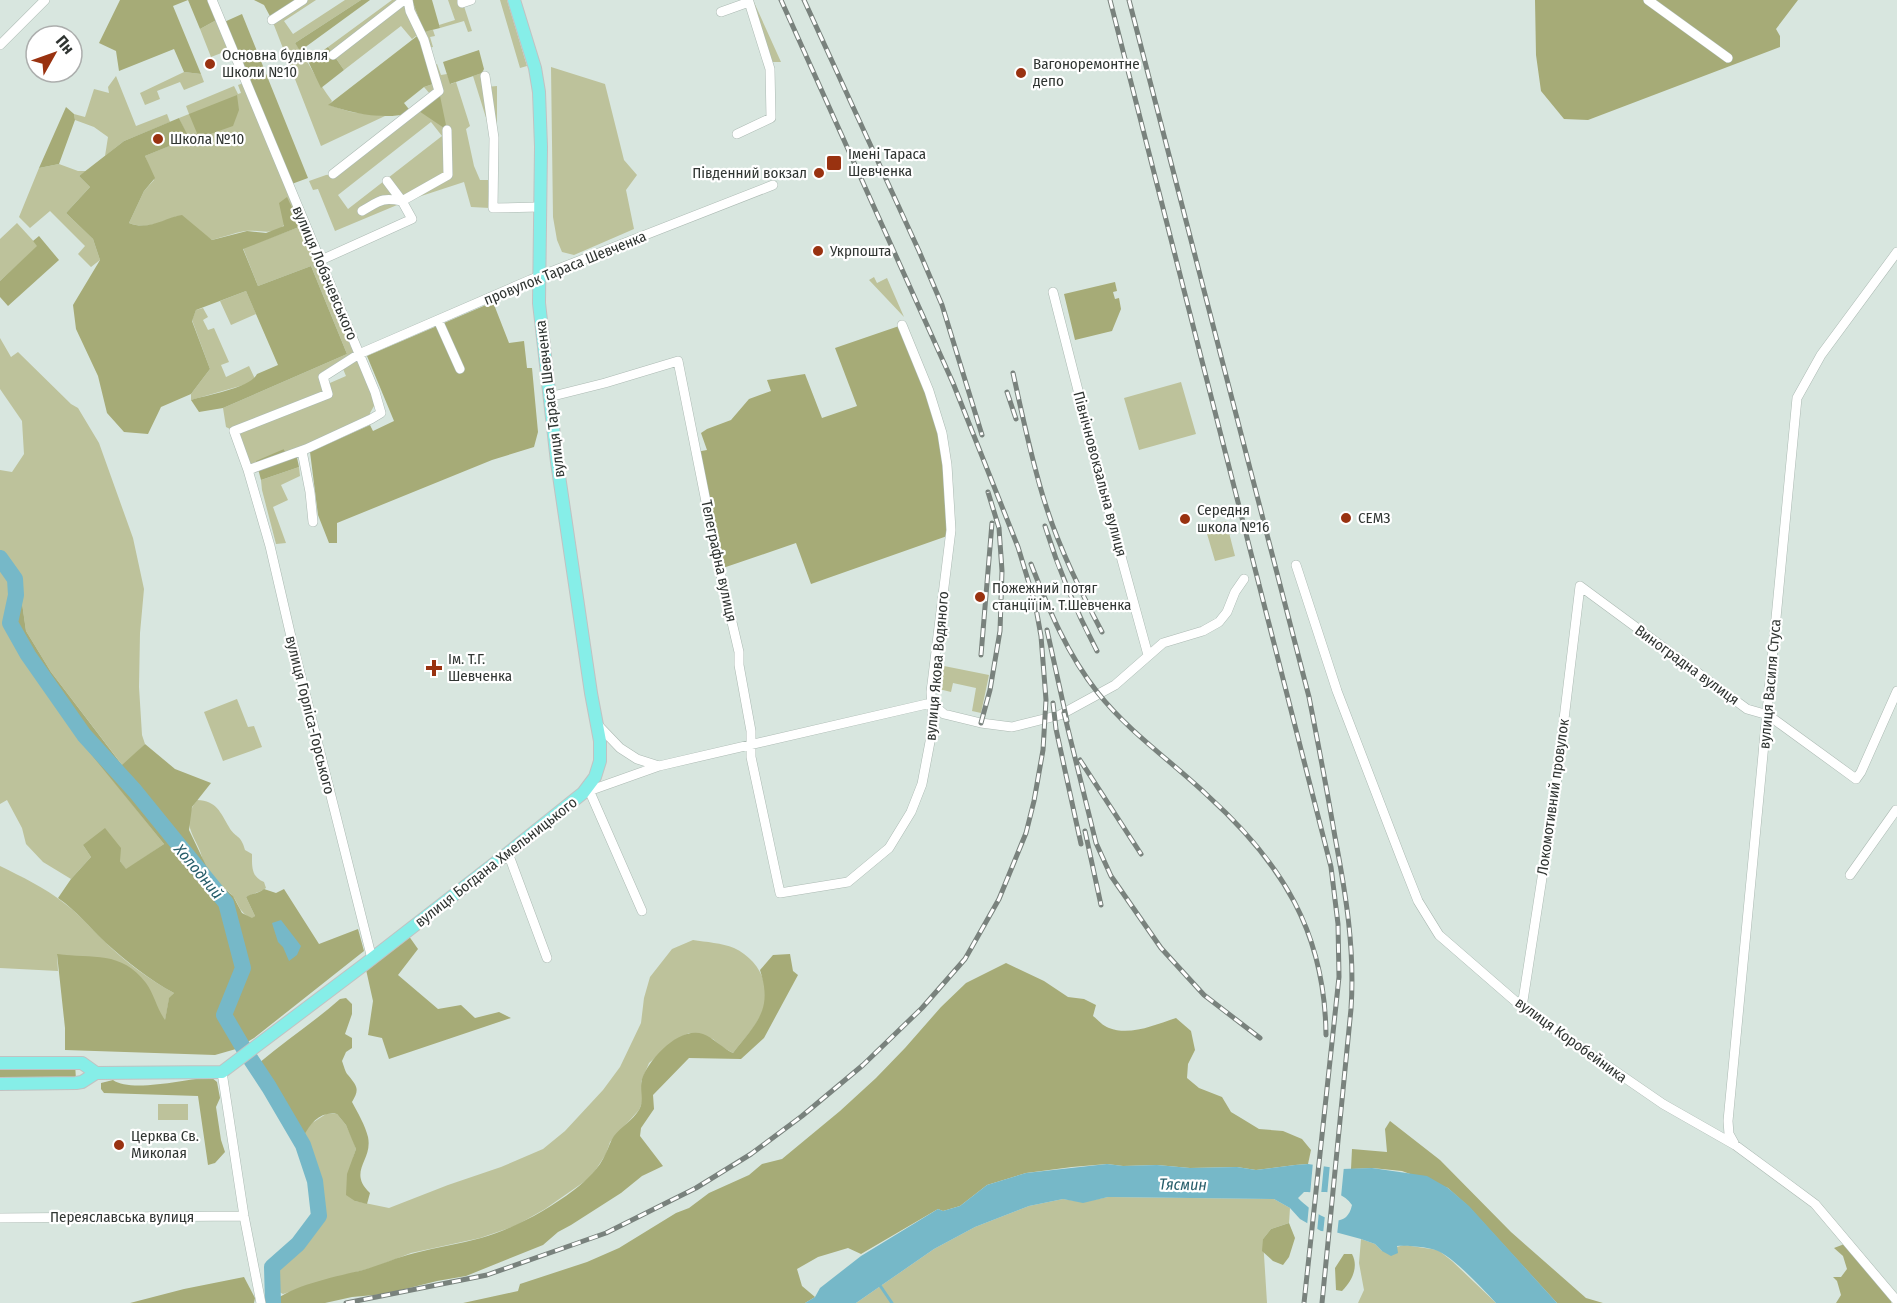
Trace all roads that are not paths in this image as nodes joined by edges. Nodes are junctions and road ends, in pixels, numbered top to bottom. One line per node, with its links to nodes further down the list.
1 (45, 0): 11 (street)
2 (212, 0): 24 (street, вулиця Лобачевського)
3 (303, 0): 10 (street)
4 (406, 0): 12 (street); 17 (street)
5 (462, 0): 6 (street)
6 (471, 0)
7 (514, 0): 21 (main road, вулиця Тараса Шевченка)
8 (1648, 0): 13 (street)
9 (721, 12): 16 (street)
10 (272, 20)
11 (0, 45)
12 (333, 55)
13 (1728, 58)
14 (494, 71): 21 (street)
15 (447, 130): 20 (street)
16 (737, 134)
17 (333, 174)
18 (387, 181): 20 (street)
19 (773, 185): 25 (street, провулок Тараса Шевченка)
20 (402, 201): 22 (street); 24 (street)
21 (539, 207): 25 (main road, вулиця Тараса Шевченка)
22 (362, 212)
23 (1897, 252): 41 (street, вулиця Василя Стуса)
24 (320, 261): 29 (street, вулиця Лобачевського)
25 (539, 278): 27 (street, провулок Тараса Шевченка); 31 (main road, вулиця Тараса Шевченка)
26 (1053, 292): 38 (street, Північновокзальна вулиця)
27 (438, 320): 29 (street, провулок Тараса Шевченка); 30 (street)
28 (902, 325): 40 (street, вулиця Якова Водяного)
29 (359, 354): 32 (street, вулиця Лобачевського); 33 (street, вулиця Горліса-Горського)
30 (460, 369)
31 (549, 397): 42 (main road, вулиця Тараса Шевченка); 43 (street, Телеграфна вулиця)
32 (302, 451): 33 (street, вулиця Лобачевського); 34 (street)
33 (248, 470): 52 (street, вулиця Горліса-Горського)
34 (313, 522)
35 (1296, 565): 53 (street, вулиця Коробейника)
36 (1244, 579): 38 (street)
37 (1580, 586): 41 (street, Виноградна вулиця); 53 (street, Локомотивний провулок)
38 (1148, 655): 40 (street)
39 (1897, 691): 41 (street, Виноградна вулиця)
40 (931, 703): 43 (street, вулиця Богдана Хмельницького); 49 (street, вулиця Якова Водяного)
41 (1768, 715): 58 (street, вулиця Василя Стуса)
42 (597, 724): 44 (street); 45 (main road, вулиця Тараса Шевченка)
43 (751, 744): 44 (street, вулиця Богдана Хмельницького); 49 (street, Телеграфна вулиця)
44 (659, 766): 45 (street, вулиця Богдана Хмельницького)
45 (586, 792): 47 (main road, вулиця Богдана Хмельницького); 50 (street)
46 (1896, 810): 48 (street)
47 (508, 853): 51 (street); 52 (main road, вулиця Богдана Хмельницького)
48 (1850, 875)
49 (780, 893)
50 (642, 911)
51 (547, 958)
52 (372, 959): 55 (main road, вулиця Богдана Хмельницького)
53 (1522, 1007): 58 (street, вулиця Коробейника)
54 (0, 1063): 56 (main road)
55 (222, 1072): 56 (main road); 59 (street)
56 (96, 1073): 57 (main road)
57 (0, 1084)
58 (1736, 1145): 61 (street, вулиця Коробейника)
59 (244, 1216): 60 (street, Переяславська вулиця); 62 (street)
60 (0, 1218)
61 (1897, 1301)
62 (261, 1303)

